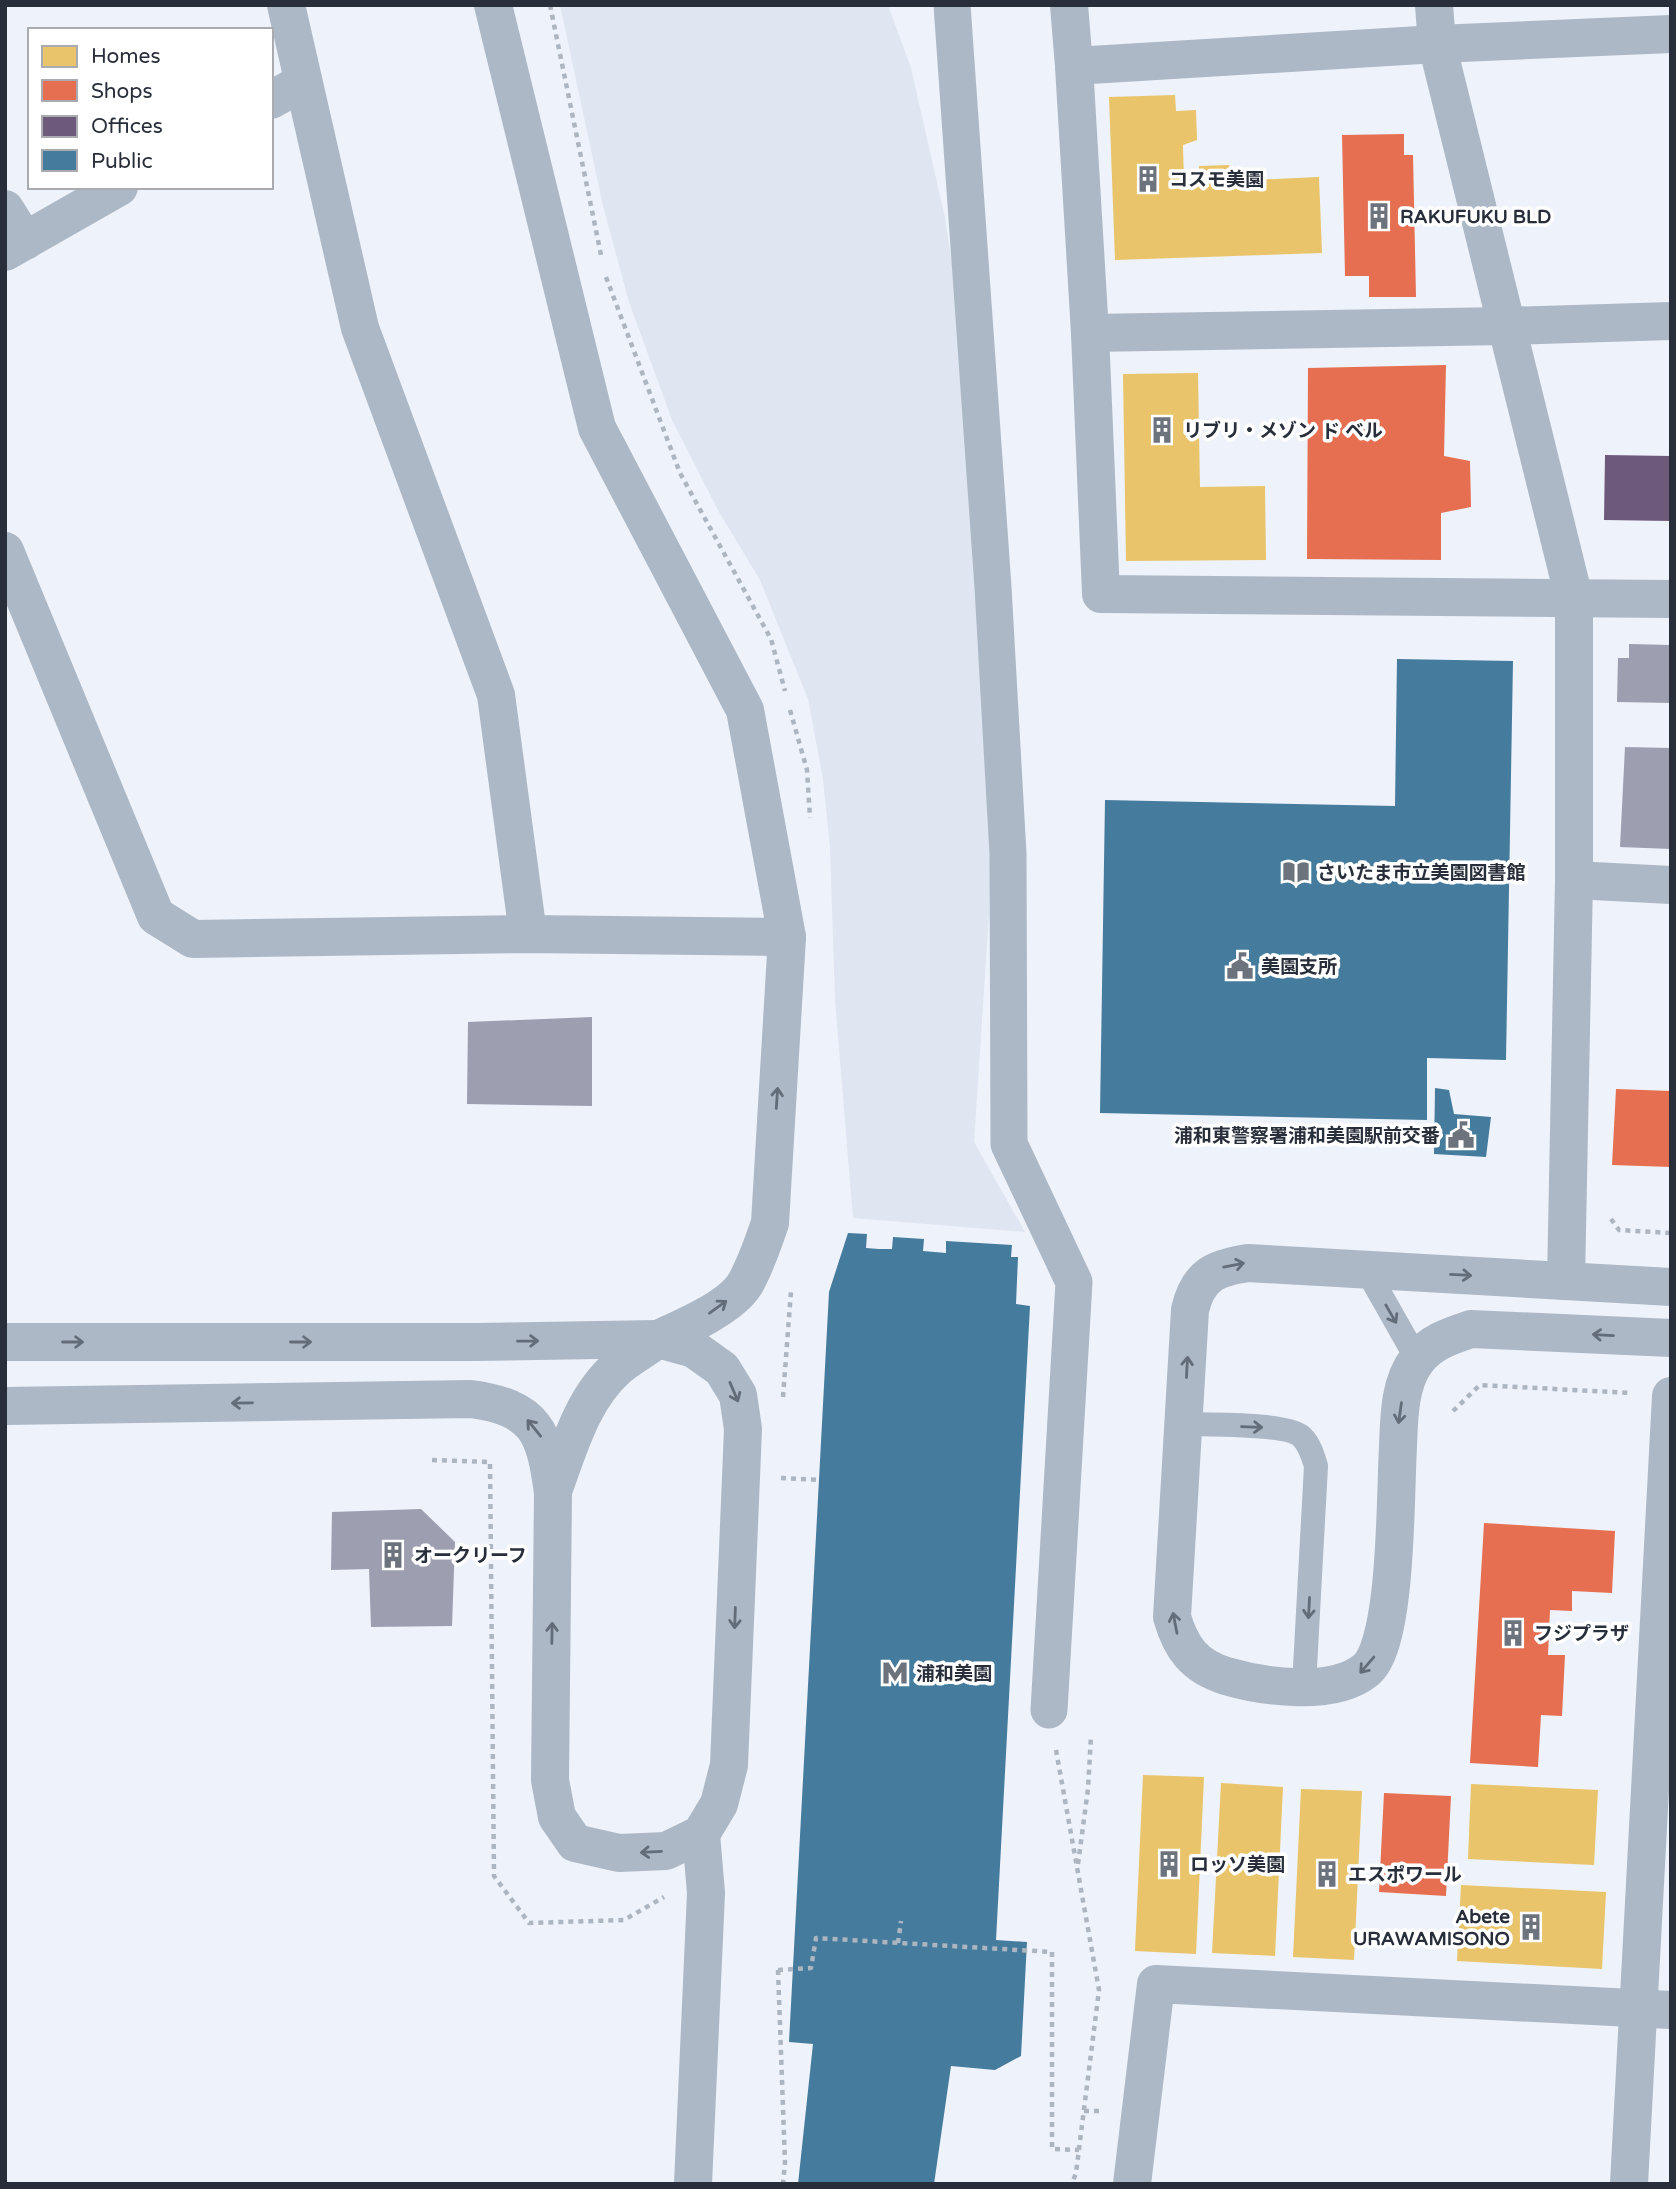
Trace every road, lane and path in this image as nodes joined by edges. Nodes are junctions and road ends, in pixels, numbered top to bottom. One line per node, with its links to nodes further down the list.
1 (286, 5): 10 (street)
2 (494, 5): 29 (street)
3 (550, 5): 14 (path)
4 (952, 5): 47 (street)
5 (1069, 5): 9 (street)
6 (1434, 5): 8 (street)
7 (1671, 34): 8 (street)
8 (1437, 44): 9 (street); 17 (street)
9 (1074, 66): 18 (street)
10 (287, 91): 28 (street)
11 (115, 189): 13 (street)
12 (5, 209): 13 (street)
13 (15, 246)
14 (602, 260)
15 (605, 274): 23 (path)
16 (1671, 321): 17 (street)
17 (1505, 326): 18 (street); 20 (street)
18 (1090, 333): 20 (street)
19 (5, 551): 22 (street)
20 (1574, 598): 21 (street); 26 (street)
21 (1671, 599)
22 (15, 605): 28 (street)
23 (785, 691)
24 (789, 704): 25 (path)
25 (811, 822)
26 (1574, 880): 27 (street); 33 (street)
27 (1671, 885)
28 (528, 934): 29 (street)
29 (788, 937): 36 (street, one-way to 29)
30 (1604, 1210): 31 (path)
31 (1671, 1233)
32 (1366, 1269): 33 (street, one-way to 33); 38 (lane, one-way to 38); 42 (street, one-way to 32)
33 (1566, 1281): 34 (street)
34 (1671, 1287)
35 (1671, 1338): 38 (street, one-way to 38)
36 (658, 1339): 37 (street, one-way to 36); 45 (street); 49 (street, one-way to 49)
37 (5, 1342)
38 (1417, 1359): 46 (street, one-way to 46)
39 (1657, 1395): 41 (path); 53 (street)
40 (5, 1406): 45 (street, one-way to 40)
41 (1453, 1411)
42 (1183, 1424): 46 (street, one-way to 42); 46 (lane, one-way to 46)
43 (776, 1478): 44 (path)
44 (819, 1480)
45 (552, 1493): 49 (street, one-way to 45)
46 (1304, 1686)
47 (1049, 1710): 50 (path)
48 (1091, 1736): 50 (path)
49 (701, 1834): 55 (street)
50 (1077, 1868): 54 (path)
51 (901, 1921): 52 (path)
52 (898, 1943): 54 (path, bridge); 56 (path, bridge)
53 (1654, 2010): 58 (street); 59 (street)
54 (1079, 2150): 57 (path)
55 (694, 2184)
56 (783, 2184)
57 (1072, 2184)
58 (1132, 2184)
59 (1629, 2184)

